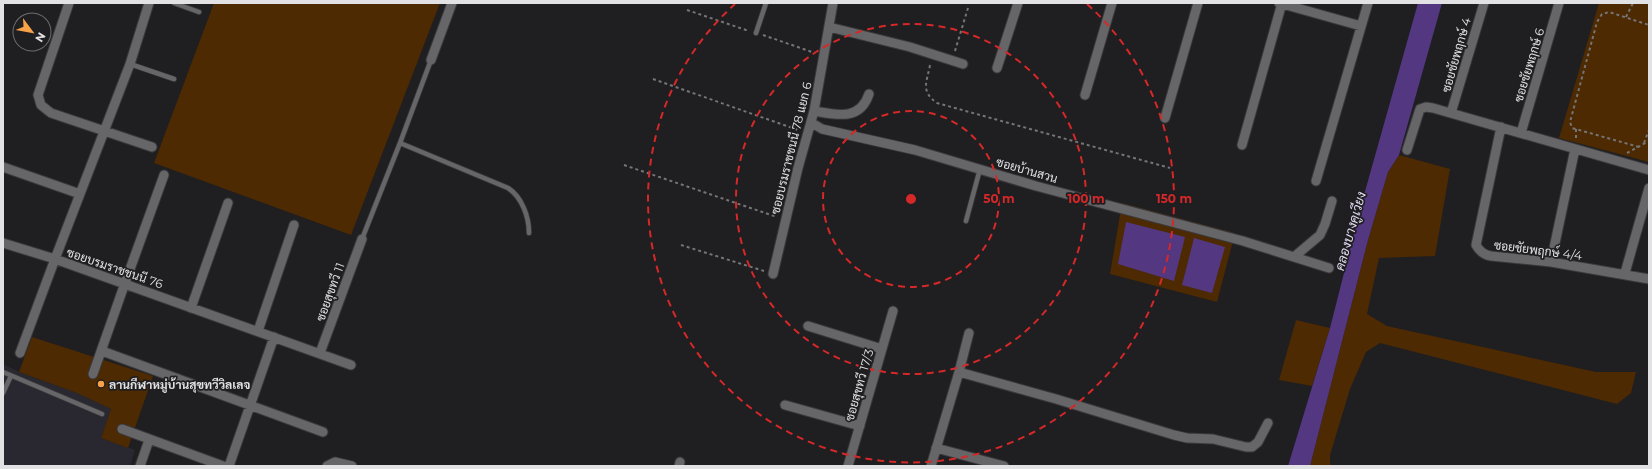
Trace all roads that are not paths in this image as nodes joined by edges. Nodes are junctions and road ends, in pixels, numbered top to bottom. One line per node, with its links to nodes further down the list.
1 (69, 3): 30 (street)
2 (149, 3): 19 (street, ซอยบรมราชชนนี 76)
3 (174, 3): 14 (lane)
4 (452, 3): 18 (street)
5 (766, 3): 17 (lane)
6 (832, 3): 15 (street, ซอยบรมราชชนนี 78 แยก 6)
7 (1018, 3): 21 (street)
8 (1112, 3): 24 (street)
9 (1198, 3): 27 (street)
10 (1281, 3): 16 (street); 33 (street)
11 (1368, 3): 16 (street)
12 (1484, 3): 26 (street, ซอยชัยพฤกษ์ 4)
13 (1559, 3): 31 (street, ซอยชัยพฤกษ์ 6)
14 (199, 12)
15 (829, 26): 20 (street); 25 (street, ซอยบรมราชชนนี 78 แยก 6)
16 (1361, 26): 41 (street)
17 (756, 33)
18 (430, 60): 32 (lane)
19 (130, 64): 22 (lane); 30 (street, ซอยบรมราชชนนี 76)
20 (963, 64)
21 (997, 68)
22 (174, 79)
23 (869, 94): 25 (street)
24 (1085, 95)
25 (814, 111): 28 (street, ซอยบรมราชชนนี 78 แยก 6)
26 (1451, 113): 29 (street); 36 (street)
27 (1165, 118)
28 (812, 123): 38 (street, ซอยบ้านสวน); 55 (street, ซอยบรมราชชนนี 78 แยก 6)
29 (1501, 127): 31 (street); 53 (street, ซอยชัยพฤกษ์ 4/4)
30 (105, 132): 34 (street); 43 (street, ซอยบรมราชชนนี 76)
31 (1521, 133): 35 (street)
32 (400, 143): 48 (lane); 49 (lane)
33 (1242, 145)
34 (152, 148)
35 (1576, 149): 39 (street); 53 (street)
36 (1407, 150)
37 (3, 168): 43 (street)
38 (980, 169): 46 (lane); 51 (street, ซอยบ้านสวน)
39 (1649, 170)
40 (164, 176): 58 (street)
41 (1316, 181)
42 (1649, 188): 56 (street)
43 (80, 194): 52 (street, ซอยบรมราชชนนี 76)
44 (1332, 201): 51 (street)
45 (228, 203): 59 (street)
46 (966, 221)
47 (294, 225): 62 (street)
48 (529, 233)
49 (362, 239): 68 (street, ซอยสุขทวี 11)
50 (3, 243): 52 (street)
51 (1294, 257): 54 (street, ซอยบ้านสวน)
52 (55, 259): 58 (street, ซอยบรมราชชนนี 76); 67 (street)
53 (1551, 262): 56 (street, ซอยชัยพฤกษ์ 4/4)
54 (1329, 268)
55 (773, 274)
56 (1625, 274): 57 (street, ซอยชัยพฤกษ์ 4/4)
57 (1649, 279)
58 (125, 283): 59 (street, ซอยบรมราชชนนี 76); 66 (street)
59 (191, 308): 62 (street, ซอยบรมราชชนนี 76)
60 (893, 311): 65 (street, ซอยสุขทวี 17/3)
61 (808, 326): 65 (street)
62 (258, 331): 64 (street, ซอยบรมราชชนนี 76)
63 (969, 333): 71 (street)
64 (274, 336): 68 (street); 76 (street)
65 (882, 349): 79 (street, ซอยสุขทวี 17/3)
66 (102, 351): 72 (street); 76 (street)
67 (20, 353)
68 (320, 353): 69 (street)
69 (351, 365)
70 (3, 372): 73 (lane)
71 (959, 372): 78 (street); 83 (street)
72 (94, 374)
73 (11, 376): 74 (lane); 77 (lane)
74 (3, 393)
75 (784, 405): 79 (street)
76 (250, 406): 81 (street); 86 (street)
77 (102, 414)
78 (1268, 423)
79 (860, 426): 89 (street, ซอยสุขทวี 17/3)
80 (122, 429): 82 (street)
81 (323, 432)
82 (150, 440): 84 (street); 85 (street)
83 (936, 448): 90 (street); 91 (street)
84 (140, 466)
85 (223, 466)
86 (229, 466)
87 (327, 466): 88 (street)
88 (352, 466)
89 (848, 466)
90 (931, 466)
91 (1004, 466)

